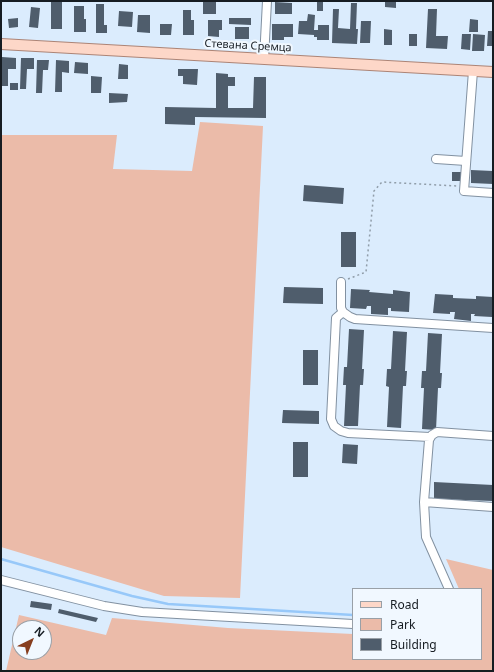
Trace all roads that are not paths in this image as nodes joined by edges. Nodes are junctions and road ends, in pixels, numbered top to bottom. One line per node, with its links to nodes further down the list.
1 (266, 1): 3 (street)
2 (1, 44): 3 (main road, Стевана Сремца)
3 (264, 59): 4 (main road, Стевана Сремца)
4 (473, 71): 5 (main road, Стевана Сремца); 7 (street)
5 (493, 72)
6 (436, 159): 7 (street)
7 (466, 161): 8 (street)
8 (493, 193)
9 (341, 282): 10 (street)
10 (343, 312): 11 (street); 13 (street)
11 (493, 328)
12 (493, 436): 13 (street)
13 (430, 437): 14 (street)
14 (424, 502): 15 (street); 17 (street)
15 (493, 507)
16 (1, 580): 18 (street)
17 (450, 588)
18 (352, 624)

